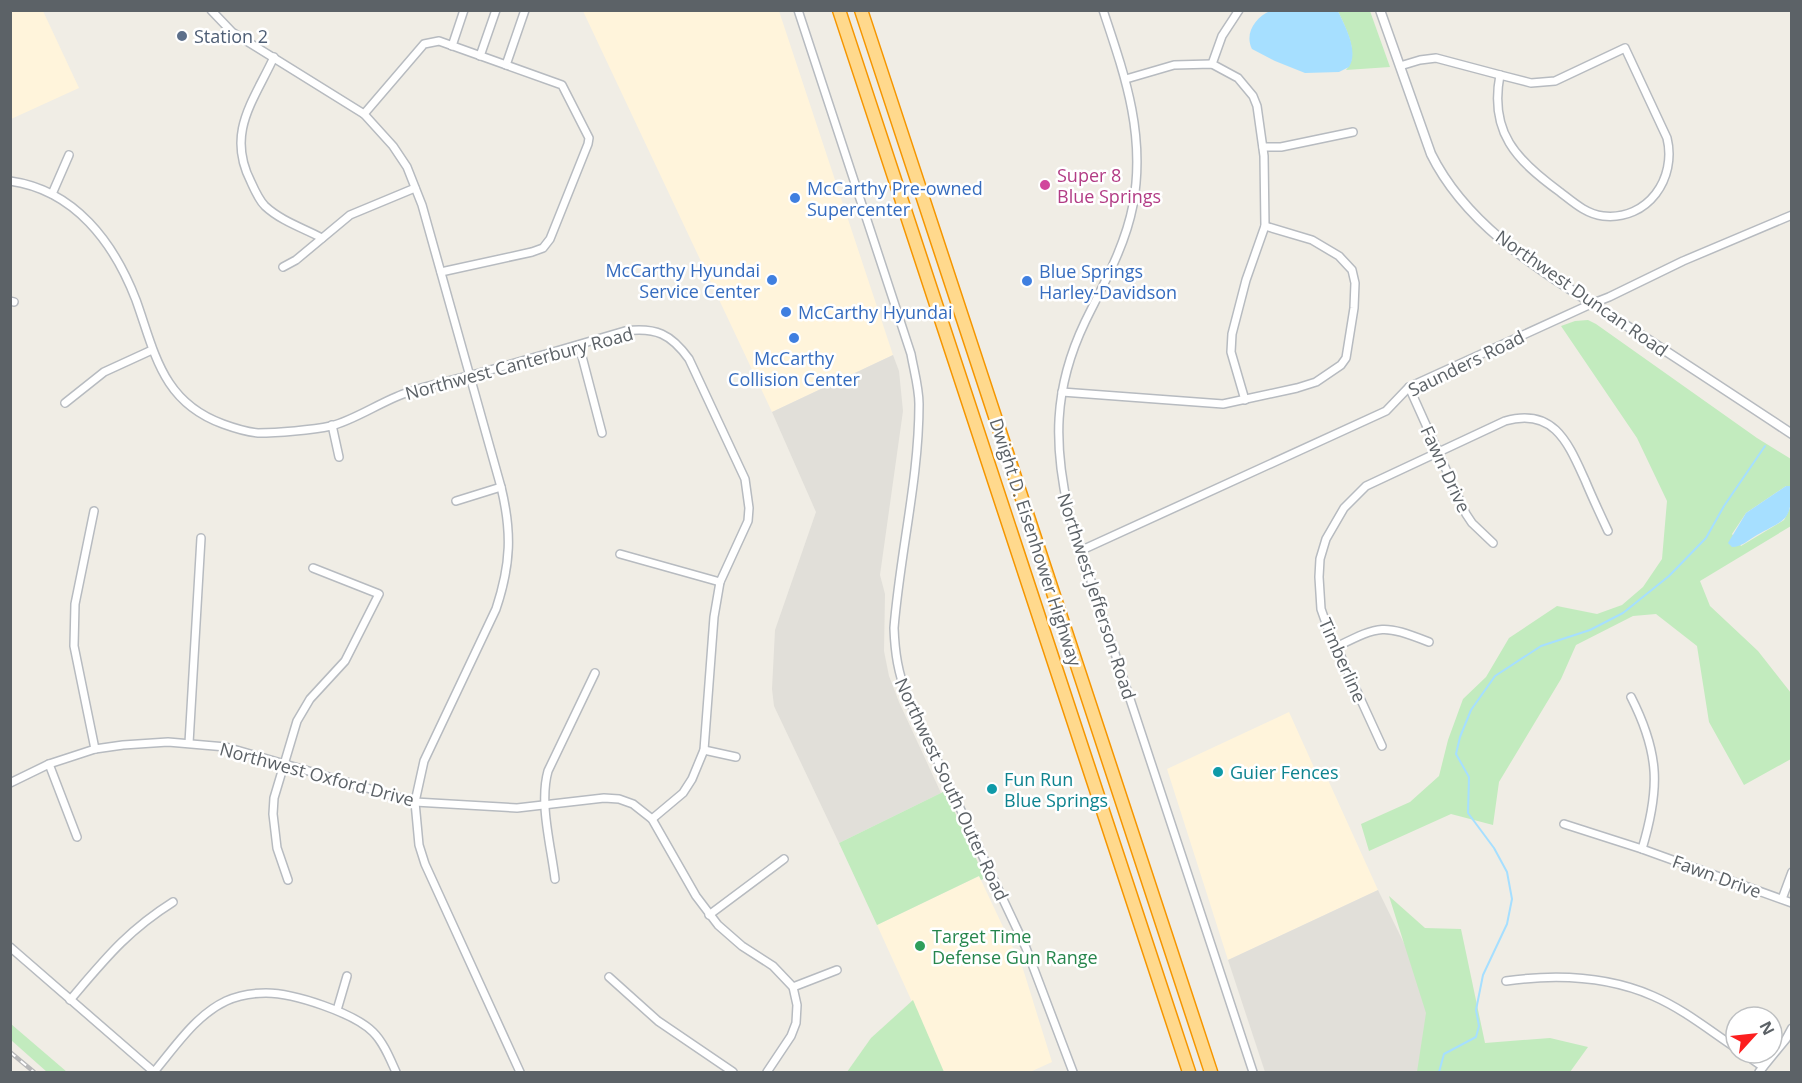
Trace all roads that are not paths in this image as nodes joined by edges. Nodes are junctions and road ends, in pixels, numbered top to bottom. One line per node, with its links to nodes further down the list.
1 (211, 10): 13 (street)
2 (465, 10): 11 (street)
3 (496, 10): 12 (street)
4 (525, 10): 15 (street)
5 (798, 10): 97 (street, Northwest South Outer Road)
6 (839, 10): 98 (highway, Dwight D. Eisenhower Highway)
7 (861, 10): 99 (highway, Dwight D. Eisenhower Highway)
8 (1103, 10): 18 (street, Northwest Jefferson Road)
9 (1239, 10): 14 (street)
10 (1380, 10): 16 (street, Northwest Duncan Road)
11 (452, 46): 12 (street); 19 (street)
12 (480, 56): 15 (street)
13 (274, 57): 19 (street); 28 (street)
14 (1212, 64): 18 (street); 21 (street)
15 (506, 65): 30 (street)
16 (1400, 66): 17 (street); 31 (street, Northwest Duncan Road)
17 (1500, 75): 17 (street)
18 (1126, 78): 36 (street, Northwest Jefferson Road)
19 (364, 114): 24 (street)
20 (1353, 132): 21 (street)
21 (1263, 147): 27 (street)
22 (69, 155): 25 (street)
23 (10, 181): 25 (street, Northwest Canterbury Road)
24 (415, 188): 28 (street); 30 (street)
25 (52, 194): 33 (street, Northwest Canterbury Road)
26 (1791, 215): 31 (street, Saunders Road)
27 (1265, 226): 37 (street); 37 (street)
28 (322, 238): 29 (street)
29 (283, 267)
30 (441, 272): 34 (street)
31 (1591, 304): 35 (street, Saunders Road); 41 (street, Northwest Duncan Road)
32 (579, 345): 34 (street, Northwest Canterbury Road); 40 (street); 53 (street, Northwest Canterbury Road)
33 (152, 350): 38 (street); 39 (street, Northwest Canterbury Road)
34 (470, 375): 39 (street, Northwest Canterbury Road); 44 (street)
35 (1409, 387): 42 (street, Fawn Drive); 50 (street, Saunders Road)
36 (1062, 392): 37 (street); 50 (street, Northwest Jefferson Road)
37 (1245, 400)
38 (65, 403)
39 (332, 425): 43 (street)
40 (602, 433)
41 (1791, 434)
42 (1438, 452): 47 (street, Timberline); 49 (street, Fawn Drive); 55 (street, Timberline)
43 (339, 457)
44 (501, 487): 45 (street); 66 (street)
45 (456, 501)
46 (94, 512): 60 (street)
47 (1608, 531)
48 (201, 538): 58 (street)
49 (1493, 543)
50 (1082, 550): 100 (street, Northwest Jefferson Road)
51 (620, 554): 53 (street)
52 (313, 568): 63 (street)
53 (720, 582): 61 (street, Northwest Canterbury Road)
54 (1429, 642): 55 (street)
55 (1336, 646): 59 (street, Timberline)
56 (595, 673): 67 (street)
57 (1631, 697): 71 (street)
58 (189, 743): 60 (street, Northwest Oxford Drive); 63 (street, Northwest Oxford Drive)
59 (1382, 746)
60 (96, 749): 64 (street, Northwest Oxford Drive)
61 (704, 750): 62 (street); 68 (street, Northwest Canterbury Road)
62 (736, 757)
63 (284, 763): 66 (street, Northwest Oxford Drive); 75 (street)
64 (49, 764): 65 (street, Northwest Oxford Drive); 70 (street)
65 (10, 783)
66 (415, 802): 67 (street, Northwest Oxford Drive); 94 (street)
67 (546, 805): 68 (street, Northwest Oxford Drive); 74 (street)
68 (652, 819): 79 (street, Northwest Oxford Drive)
69 (1564, 824): 71 (street, Fawn Drive)
70 (77, 837)
71 (1642, 849): 76 (street, Fawn Drive)
72 (784, 859): 79 (street)
73 (1791, 872): 76 (street)
74 (555, 879)
75 (288, 880)
76 (1782, 899): 78 (street, Fawn Drive)
77 (173, 902): 86 (street)
78 (1791, 903)
79 (710, 915): 85 (street, Northwest Oxford Drive)
80 (10, 947): 86 (street)
81 (837, 970): 85 (street)
82 (347, 976): 87 (street)
83 (609, 977): 95 (street)
84 (1506, 981): 90 (street)
85 (793, 987): 96 (street)
86 (70, 1000): 92 (street)
87 (337, 1010): 92 (street); 93 (street)
88 (1791, 1028): 89 (street)
89 (1789, 1038): 91 (street)
90 (1724, 1040)
91 (1761, 1070)
92 (154, 1072)
93 (396, 1072)
94 (520, 1072)
95 (733, 1072)
96 (767, 1072)
97 (1073, 1072)
98 (1189, 1072)
99 (1211, 1072)
100 (1253, 1072)

